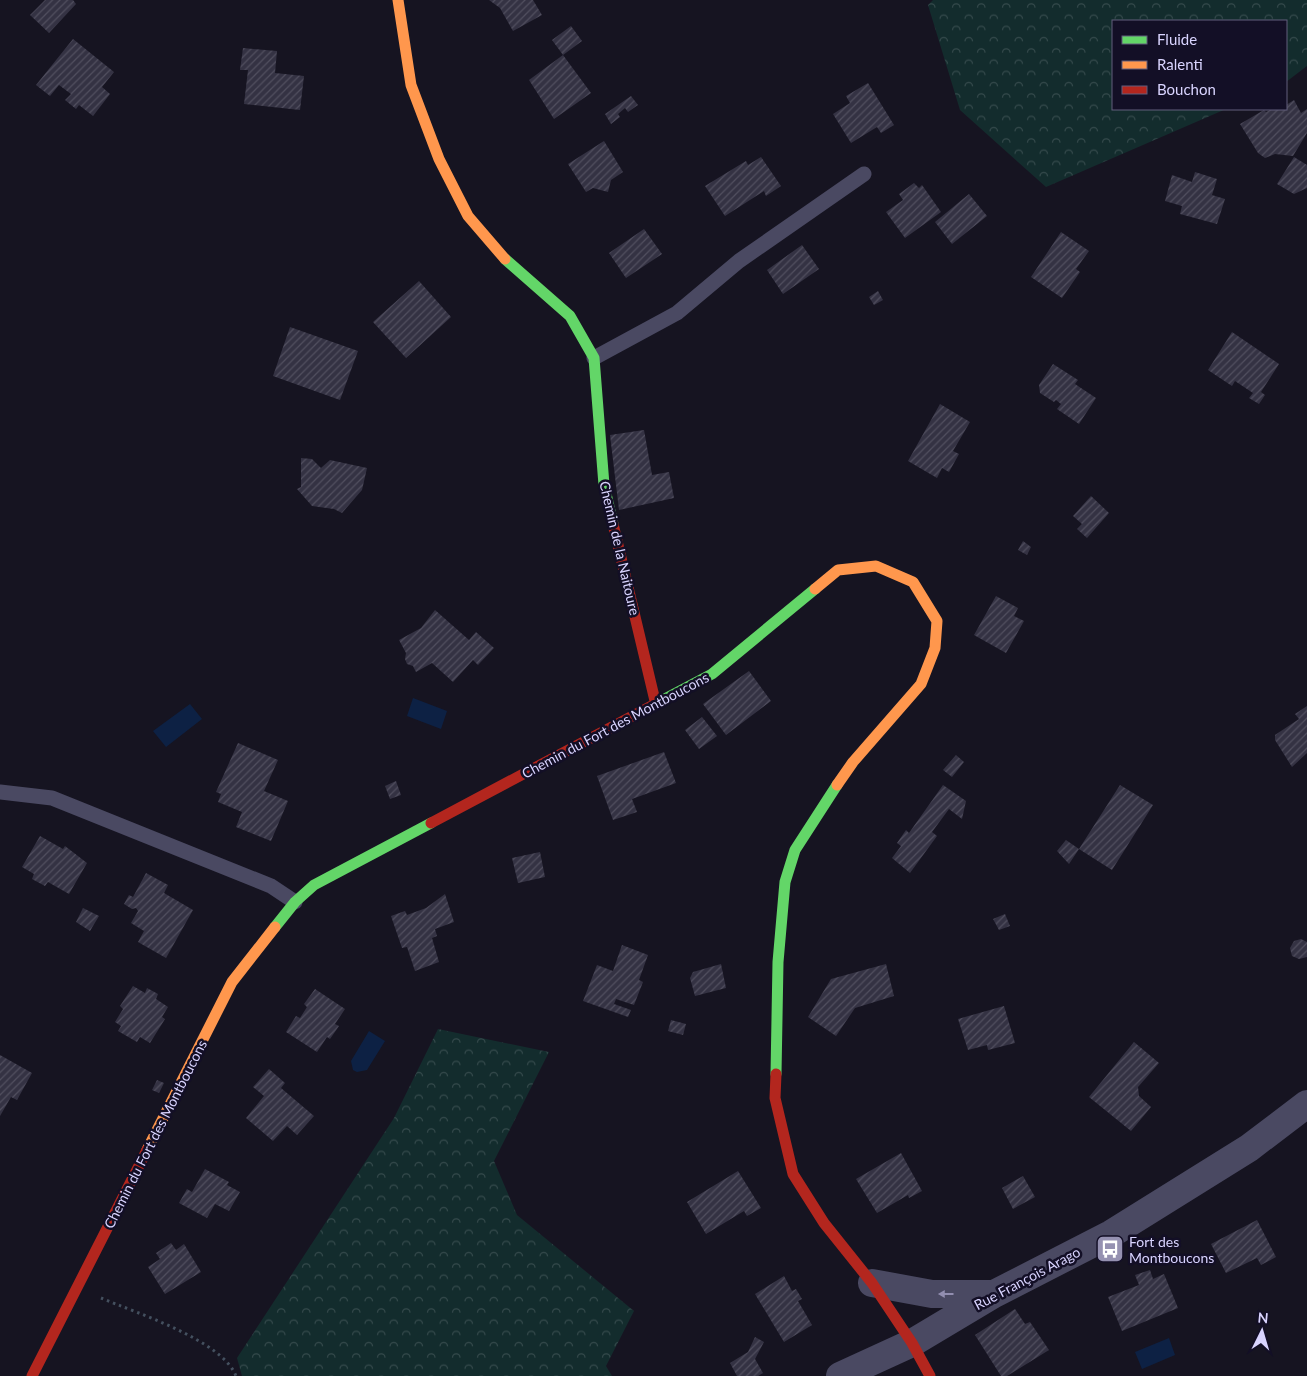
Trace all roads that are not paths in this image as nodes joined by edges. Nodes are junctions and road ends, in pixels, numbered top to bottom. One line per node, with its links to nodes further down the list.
1 (398, 0): 3 (street, Chemin de la Naitoure)
2 (864, 174): 3 (lane)
3 (594, 358): 4 (street, Chemin de la Naitoure)
4 (656, 705): 6 (street, Chemin du Fort des Montboucons); 8 (street, Chemin du Fort des Montboucons)
5 (0, 792): 6 (lane)
6 (295, 902): 11 (street, Chemin du Fort des Montboucons)
7 (1307, 1104): 9 (street, Rue François Arago)
8 (872, 1283): 9 (street, one-way to 8); 10 (street, Chemin du Fort des Montboucons)
9 (994, 1294): 10 (street, Rue François Arago)
10 (912, 1343): 12 (street, Rue François Arago); 13 (street, Chemin du Fort des Montboucons)
11 (32, 1376)
12 (840, 1376)
13 (930, 1376)

